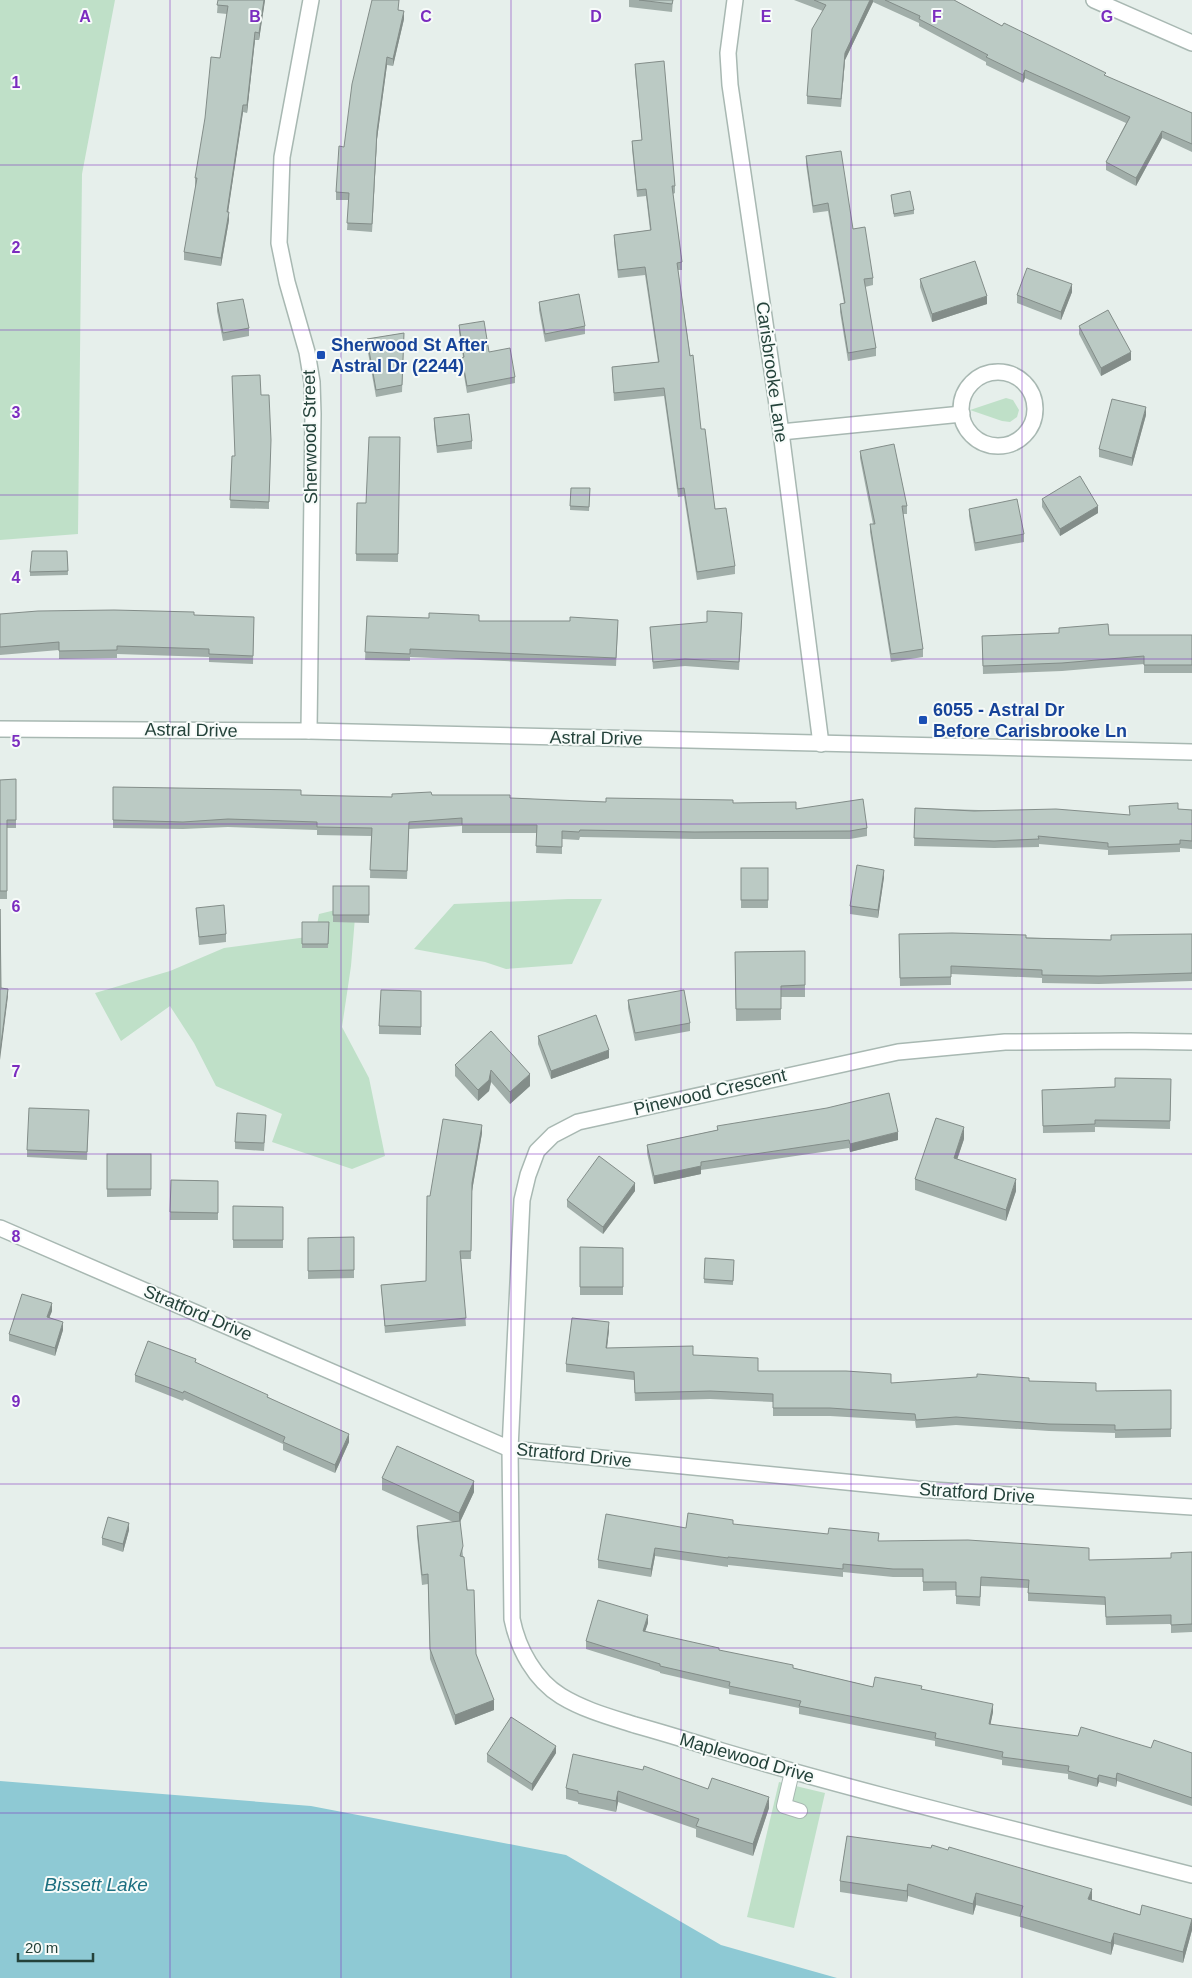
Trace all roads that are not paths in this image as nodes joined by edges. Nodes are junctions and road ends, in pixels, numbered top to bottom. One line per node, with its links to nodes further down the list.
1 (311, 0): 8 (street, Sherwood Street)
2 (735, 0): 6 (street, Carisbrooke Lane)
3 (1094, 0): 4 (street)
4 (1192, 43)
5 (962, 414): 5 (street); 6 (street)
6 (781, 432): 9 (street, Carisbrooke Lane)
7 (0, 728): 8 (street, Astral Drive)
8 (309, 731): 9 (street, Astral Drive)
9 (821, 744): 10 (street, Astral Drive)
10 (1192, 752)
11 (1192, 1042): 13 (street, Pinewood Crescent)
12 (0, 1228): 13 (street, Stratford Drive)
13 (510, 1449): 14 (street, Stratford Drive); 15 (street, Maplewood Drive)
14 (1192, 1507)
15 (792, 1772): 16 (lane); 17 (street, Maplewood Drive)
16 (800, 1811)
17 (1192, 1875)

